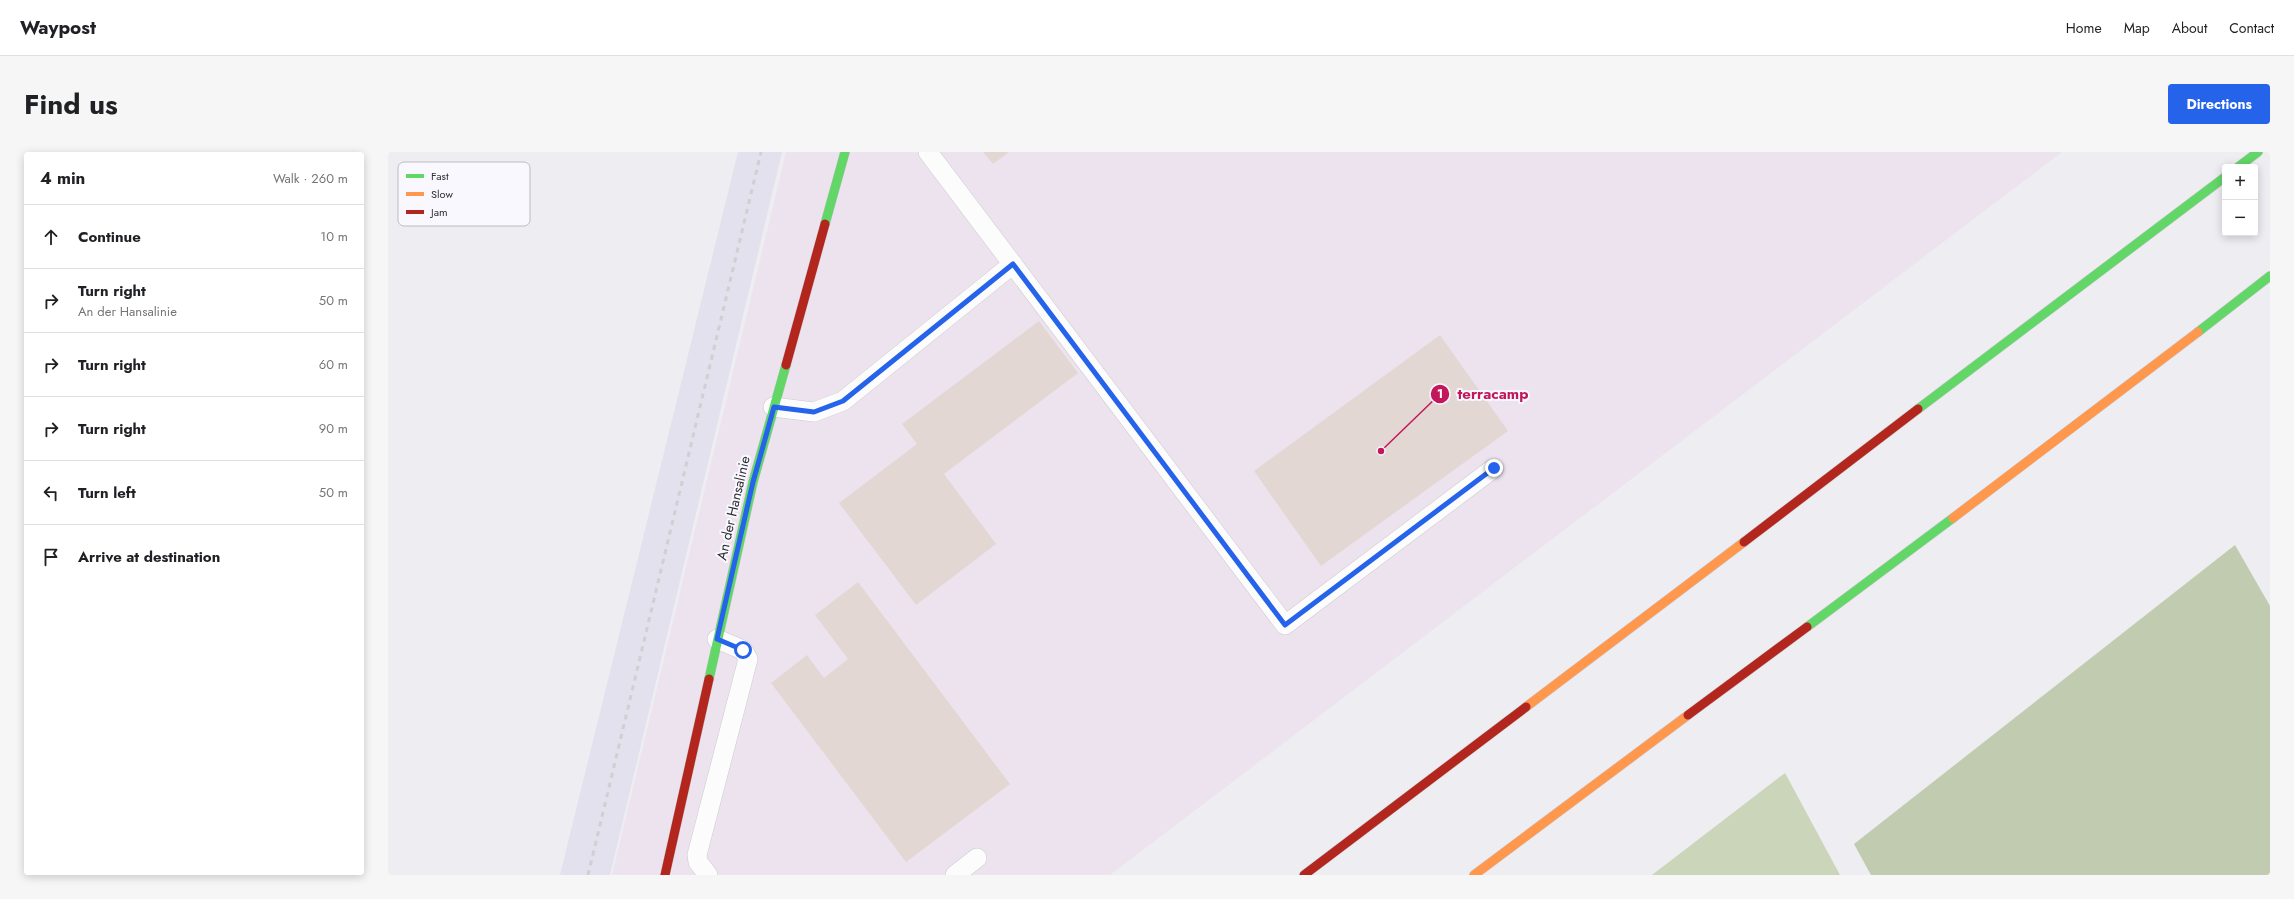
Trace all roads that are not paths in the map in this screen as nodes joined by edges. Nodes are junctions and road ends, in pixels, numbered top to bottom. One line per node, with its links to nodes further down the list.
1 (845, 152): 8 (main road, An der Hansalinie)
2 (928, 152): 6 (lane)
3 (2258, 152): 4 (main road)
4 (2242, 164)
5 (2222, 179): 15 (main road)
6 (1013, 264): 8 (lane); 9 (lane)
7 (2270, 276): 16 (main road)
8 (774, 407): 10 (main road, An der Hansalinie)
9 (1494, 468)
10 (717, 639): 12 (main road, An der Hansalinie); 13 (lane)
11 (978, 858): 14 (lane)
12 (665, 875)
13 (708, 875)
14 (955, 875)
15 (1304, 875)
16 (1474, 875)

